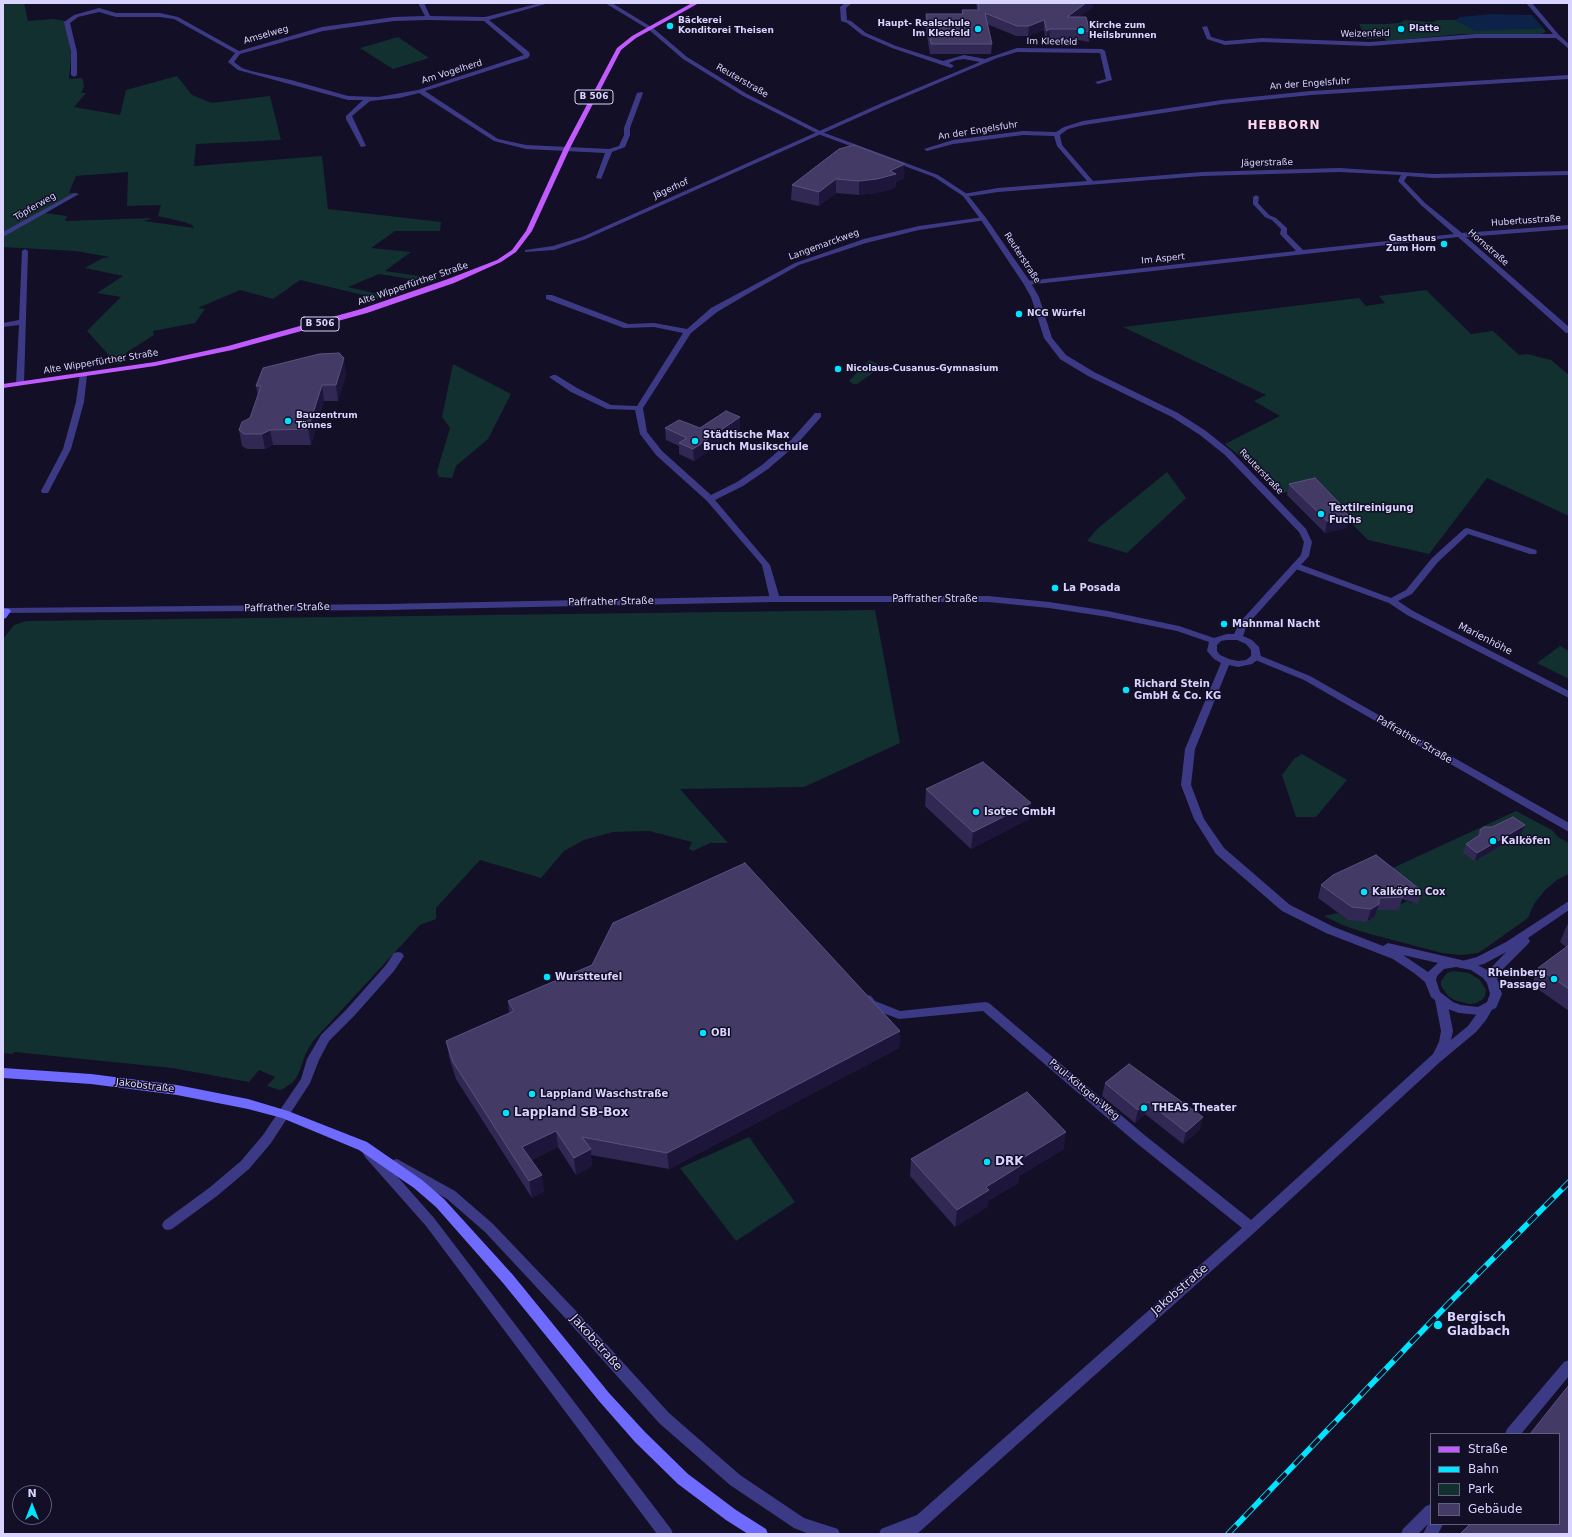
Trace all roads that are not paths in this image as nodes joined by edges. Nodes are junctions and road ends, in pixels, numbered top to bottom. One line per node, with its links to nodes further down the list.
1 (93, 3): 8 (street)
2 (421, 3): 9 (street)
3 (546, 3): 10 (street)
4 (608, 3): 12 (street, Reuterstraße)
5 (696, 3): 12 (main road, Alte Wipperfürther Straße / B 506)
6 (849, 3): 17 (street)
7 (1529, 3): 13 (street)
8 (99, 10): 15 (street); 19 (street)
9 (428, 18): 10 (street, Amselweg); 15 (street, Amselweg)
10 (485, 19): 22 (street, Am Vogelherd)
11 (1205, 27): 13 (street, Weizenfeld)
12 (650, 28): 25 (street, Reuterstraße); 28 (main road, Alte Wipperfürther Straße / B 506)
13 (1557, 36): 14 (street)
14 (1569, 47)
15 (238, 53): 24 (street, Amselweg)
16 (986, 61): 17 (street); 18 (street, Im Kleefeld); 21 (street, Im Kleefeld)
17 (944, 64): 18 (street)
18 (964, 70): 25 (street, Im Kleefeld)
19 (74, 75)
20 (1569, 77): 26 (street, An der Engelsfuhr)
21 (1098, 82)
22 (420, 91): 24 (street, Amselweg); 28 (street, Am Vogelherd)
23 (640, 94): 30 (street)
24 (368, 99): 27 (street)
25 (820, 133): 36 (street, Reuterstraße); 43 (street, Jägerhof)
26 (1057, 134): 29 (street, An der Engelsfuhr); 34 (street)
27 (363, 146)
28 (566, 148): 30 (street, Am Vogelherd); 51 (main road, Alte Wipperfürther Straße / B 506)
29 (927, 149)
30 (609, 151): 33 (street)
31 (1569, 173): 32 (street, Jägerstraße)
32 (1404, 175): 34 (street, Jägerstraße); 41 (street, Hornstraße)
33 (599, 178)
34 (1091, 182): 36 (street, Jägerstraße)
35 (76, 194): 40 (street, Töpferweg)
36 (966, 195): 38 (street, Reuterstraße)
37 (1256, 197): 44 (street)
38 (984, 219): 45 (street, Reuterstraße); 50 (street, Langemarckweg)
39 (1569, 227): 41 (street, Hubertusstraße)
40 (3, 235)
41 (1460, 235): 44 (street, Im Aspert); 49 (street, Hornstraße)
42 (25, 251): 47 (street)
43 (527, 251)
44 (1301, 252): 45 (street, Im Aspert)
45 (1027, 283): 60 (street, Reuterstraße)
46 (549, 297): 50 (street)
47 (22, 322): 48 (street); 53 (street)
48 (3, 325)
49 (1569, 331)
50 (688, 332): 55 (street, Langemarckweg)
51 (83, 375): 53 (main road, Alte Wipperfürther Straße / B 506); 57 (street)
52 (553, 377): 55 (street)
53 (20, 383): 54 (main road, Alte Wipperfürther Straße / B 506)
54 (3, 386)
55 (639, 408): 58 (street)
56 (818, 415): 58 (street)
57 (45, 491)
58 (710, 499): 61 (street)
59 (1533, 552): 62 (street)
60 (1296, 566): 62 (street, Marienhöhe); 64 (street, Reuterstraße)
61 (775, 599): 63 (street, Paffrather Straße); 65 (street, Paffrather Straße)
62 (1392, 601): 68 (street, Marienhöhe)
63 (4, 612)
64 (1238, 637): 65 (street); 66 (street)
65 (1215, 641): 67 (street)
66 (1256, 657): 67 (street); 69 (street, Paffrather Straße)
67 (1226, 662): 72 (street)
68 (1569, 695)
69 (1568, 826)
70 (1569, 905): 71 (street)
71 (1532, 930): 74 (street); 76 (street)
72 (1350, 938): 74 (street); 75 (street)
73 (398, 956): 82 (street)
74 (1461, 964): 75 (street); 76 (street)
75 (1430, 980): 78 (street, Jakobstraße)
76 (1492, 981): 79 (street, Jakobstraße)
77 (860, 992): 85 (street, Paul-Köttgen-Weg)
78 (1441, 1000): 79 (street); 80 (street, Jakobstraße)
79 (1487, 1008): 80 (street, Jakobstraße)
80 (1436, 1059): 85 (street, Jakobstraße)
81 (3, 1073): 82 (main road, Jakobstraße)
82 (284, 1114): 83 (main road, Jakobstraße); 84 (street)
83 (363, 1146): 91 (street, Jakobstraße); 92 (main road); 93 (street, Jakobstraße)
84 (168, 1225)
85 (1251, 1228): 89 (street, Jakobstraße)
86 (1569, 1366): 87 (street)
87 (1513, 1433)
88 (1430, 1512): 96 (street)
89 (922, 1519): 94 (street, Jakobstraße); 95 (street, Jakobstraße)
90 (1435, 1525): 97 (street)
91 (666, 1534)
92 (761, 1534)
93 (833, 1534)
94 (886, 1534)
95 (906, 1534)
96 (1408, 1534)
97 (1430, 1534)

